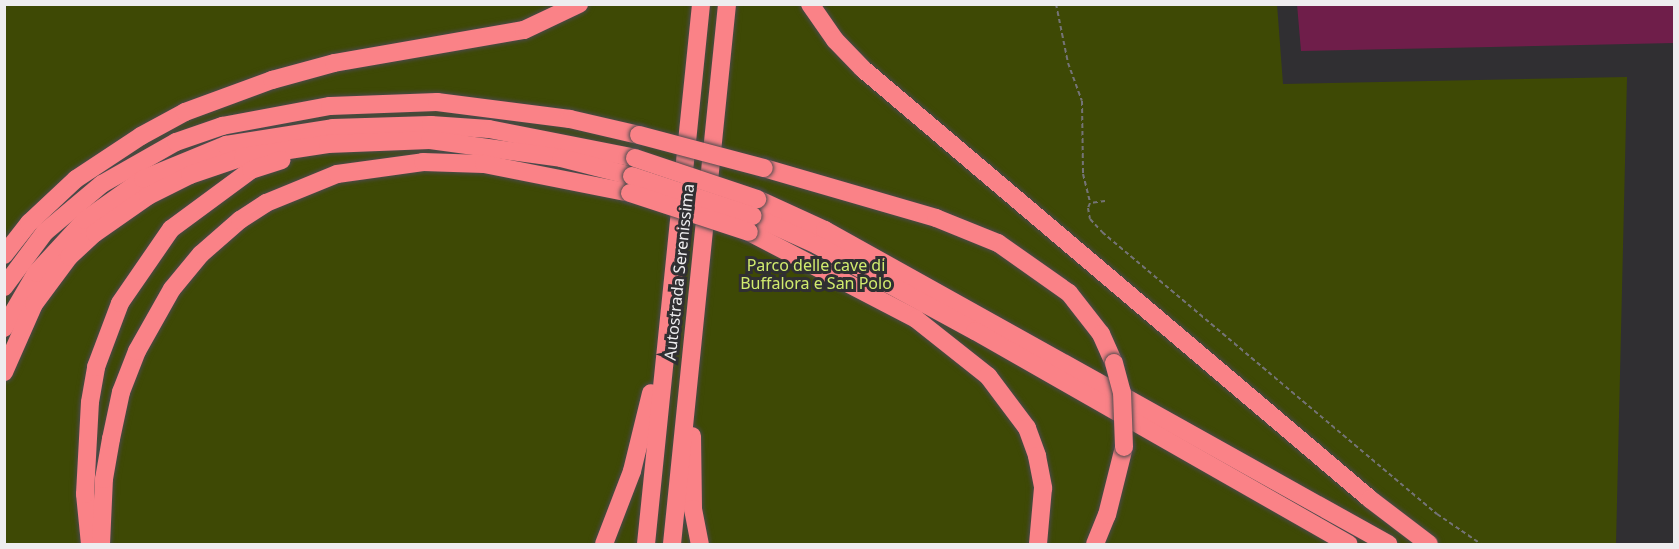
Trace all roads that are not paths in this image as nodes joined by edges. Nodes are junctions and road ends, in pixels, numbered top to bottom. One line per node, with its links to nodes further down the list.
1 (579, 4): 8 (highway)
2 (701, 4): 11 (highway, Autostrada Serenissima)
3 (727, 4): 13 (highway, Autostrada Serenissima)
4 (810, 4): 24 (highway)
5 (328, 144): 6 (highway); 12 (highway); 14 (highway)
6 (632, 176): 7 (highway, bridge); 7 (highway, bridge); 10 (highway); 15 (highway)
7 (753, 216): 20 (highway); 22 (highway); 23 (highway)
8 (4, 255)
9 (4, 287): 21 (highway, bridge)
10 (4, 328)
11 (665, 351): 16 (highway); 17 (highway, Autostrada Serenissima)
12 (4, 372)
13 (687, 382): 18 (highway, Autostrada Serenissima); 19 (highway)
14 (90, 544)
15 (101, 544)
16 (604, 544)
17 (646, 544)
18 (672, 544)
19 (700, 544)
20 (1038, 544)
21 (1095, 544)
22 (1349, 544)
23 (1388, 544)
24 (1429, 544)

